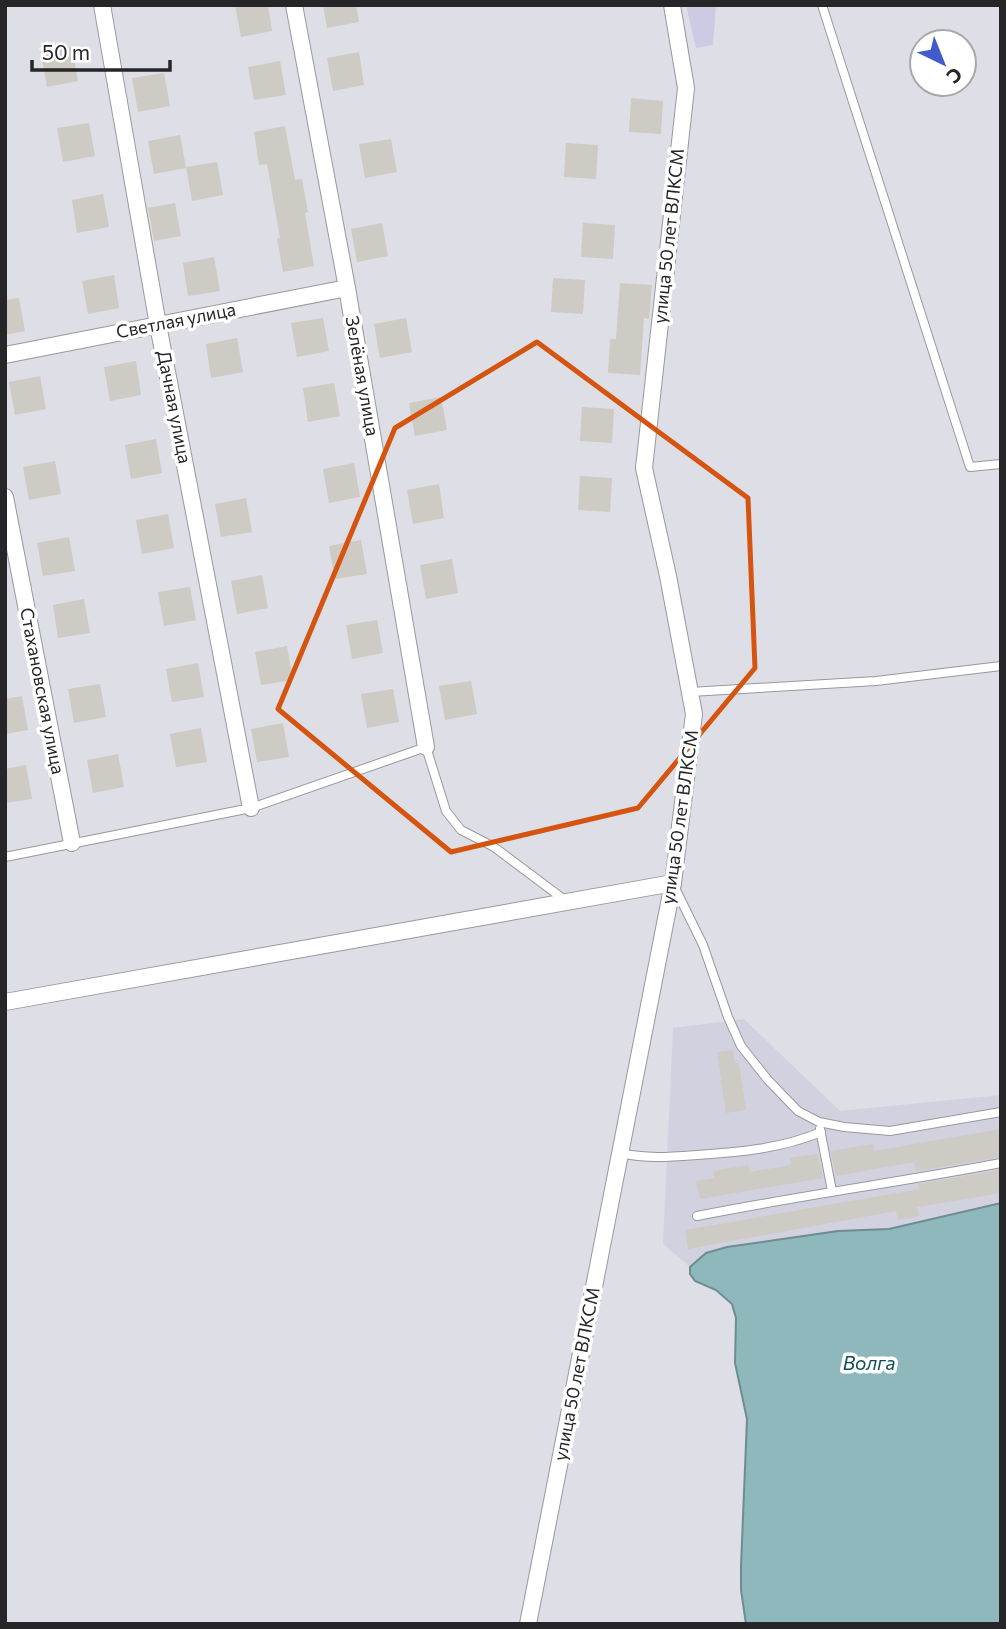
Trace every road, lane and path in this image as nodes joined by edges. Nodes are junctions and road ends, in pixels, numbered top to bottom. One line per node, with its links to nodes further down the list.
1 (102, 5): 6 (street, Дачная улица)
2 (294, 5): 5 (street, Зелёная улица)
3 (672, 5): 11 (street, улица 50 лет ВЛКСМ)
4 (822, 5): 8 (lane)
5 (347, 288): 6 (street, Светлая улица); 12 (street, Зелёная улица)
6 (158, 325): 7 (street, Светлая улица); 13 (street, Дачная улица)
7 (5, 355)
8 (1001, 464)
9 (5, 497): 14 (street, Стахановская улица)
10 (1001, 666): 11 (lane)
11 (690, 692): 16 (street, улица 50 лет ВЛКСМ)
12 (426, 747): 13 (lane); 17 (lane)
13 (251, 808): 14 (lane)
14 (72, 843): 15 (lane)
15 (5, 857)
16 (673, 883): 17 (street); 20 (lane); 22 (street, улица 50 лет ВЛКСМ)
17 (568, 903): 18 (street)
18 (5, 1002)
19 (1001, 1112): 20 (lane)
20 (819, 1122): 21 (lane)
21 (821, 1132): 22 (lane); 24 (lane)
22 (620, 1153): 26 (street, улица 50 лет ВЛКСМ)
23 (1001, 1163): 24 (lane)
24 (832, 1191): 25 (lane)
25 (697, 1216)
26 (528, 1624)

